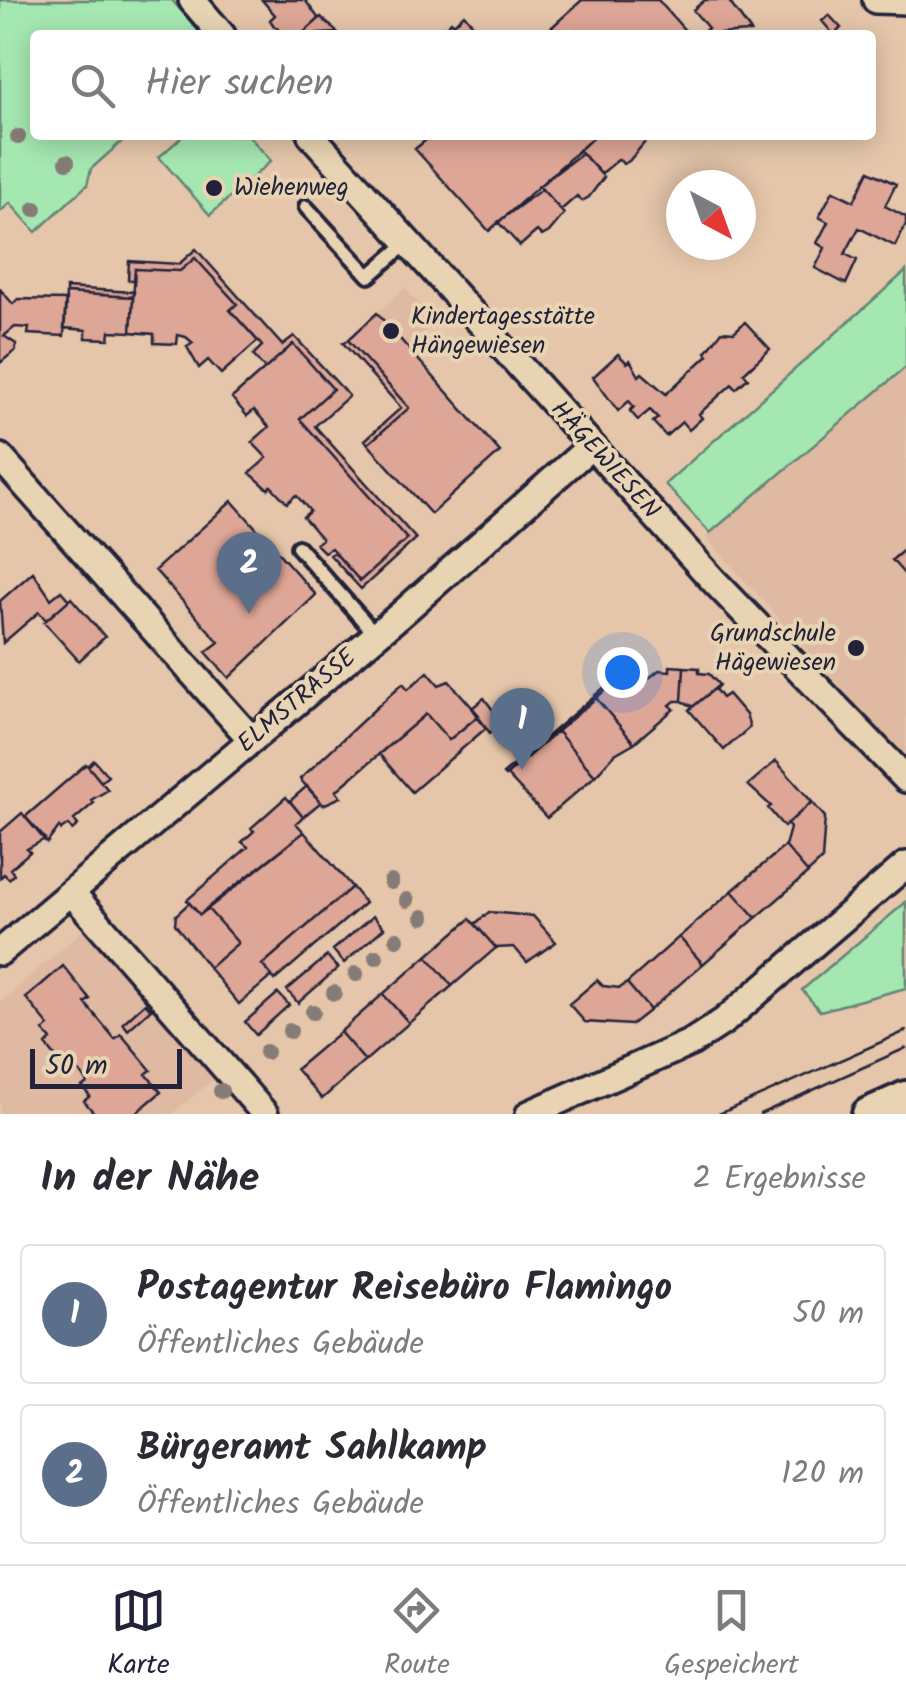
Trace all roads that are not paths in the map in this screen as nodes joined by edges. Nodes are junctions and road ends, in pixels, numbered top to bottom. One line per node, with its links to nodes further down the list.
1 (192, 0): 2 (street)
2 (218, 30)
3 (316, 140): 5 (street, HÄGEWIESEN)
4 (306, 208): 5 (lane)
5 (408, 242): 6 (street, HÄGEWIESEN)
6 (591, 446): 9 (street, ELMSTRASSE); 11 (street, HÄGEWIESEN)
7 (0, 456): 10 (street)
8 (298, 547): 9 (lane)
9 (376, 635): 10 (street, ELMSTRASSE)
10 (252, 740): 13 (street, ELMSTRASSE)
11 (906, 778)
12 (906, 865): 17 (street)
13 (71, 892): 14 (street, ELMSTRASSE); 16 (street)
14 (0, 952)
15 (906, 1097): 18 (street)
16 (265, 1114)
17 (529, 1114)
18 (868, 1114)

